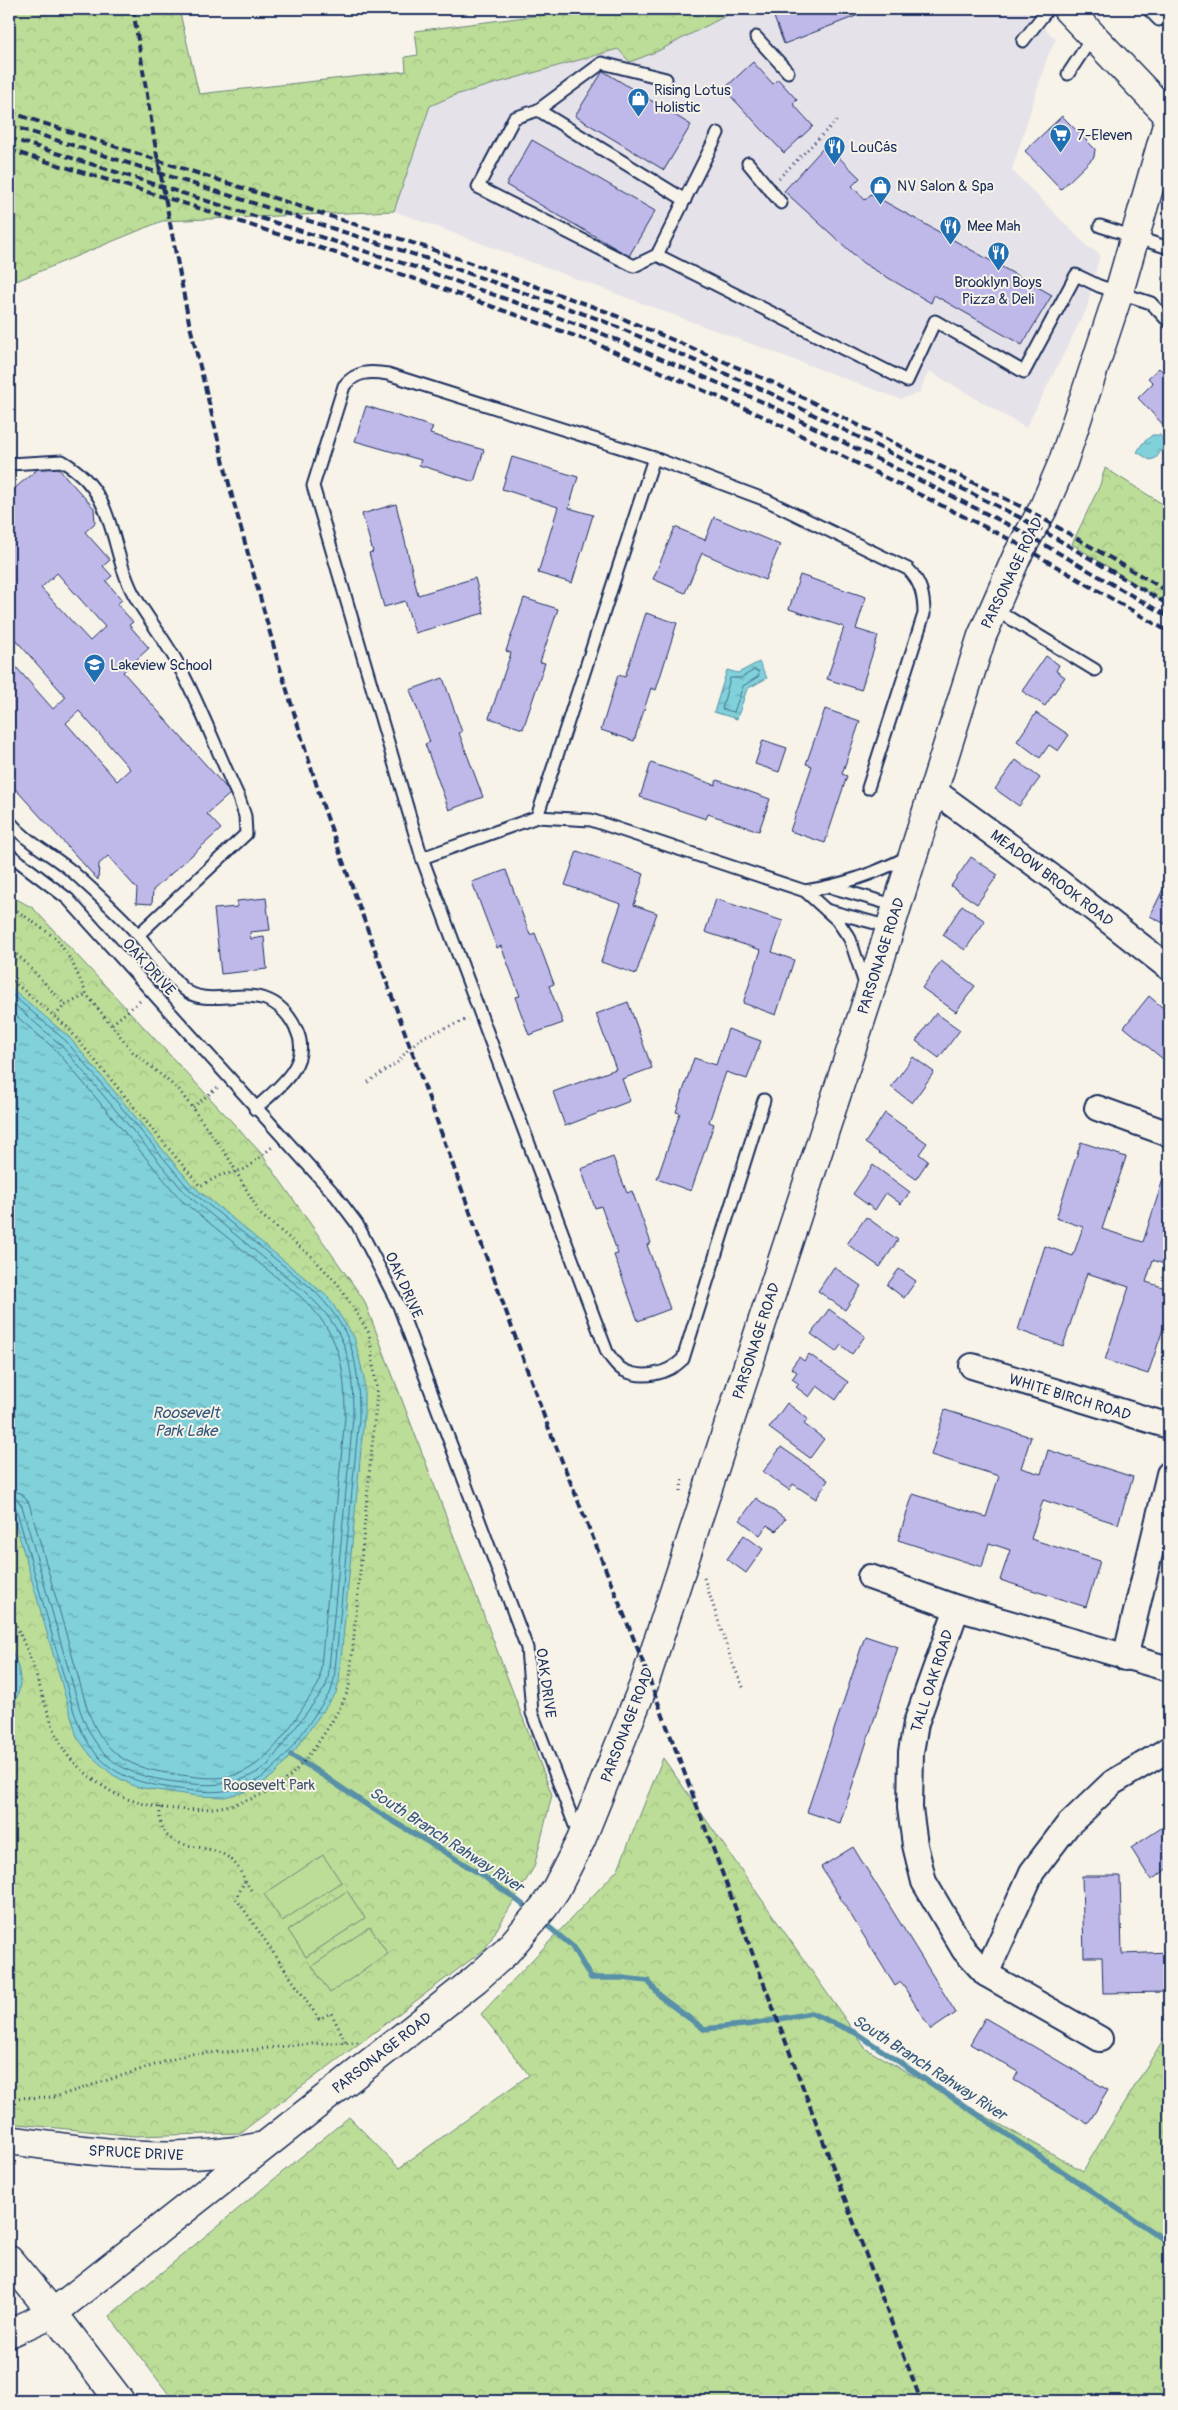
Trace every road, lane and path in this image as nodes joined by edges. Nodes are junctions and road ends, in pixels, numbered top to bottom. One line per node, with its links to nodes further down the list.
1 (1048, 9): 7 (lane)
2 (1067, 9): 5 (street)
3 (1148, 9): 4 (lane)
4 (1169, 11)
5 (1093, 36): 9 (lane); 12 (street)
6 (756, 37): 8 (lane)
7 (1023, 42)
8 (788, 72)
9 (1068, 74)
10 (666, 79): 11 (lane)
11 (538, 110): 17 (lane); 22 (lane)
12 (1169, 117): 20 (street, PARSONAGE ROAD)
13 (837, 120): 16 (path)
14 (718, 132): 17 (lane)
15 (748, 163): 16 (lane)
16 (769, 188): 18 (lane)
17 (684, 200): 22 (lane)
18 (781, 203)
19 (1100, 226): 20 (lane)
20 (1136, 238): 21 (lane); 23 (street, PARSONAGE ROAD)
21 (1169, 248)
22 (657, 255): 23 (lane)
23 (1119, 292): 24 (lane); 27 (street, PARSONAGE ROAD)
24 (1169, 322)
25 (654, 458): 29 (lane); 31 (lane); 35 (lane)
26 (9, 464): 41 (lane)
27 (993, 608): 28 (lane); 30 (street, PARSONAGE ROAD)
28 (1095, 670)
29 (868, 788)
30 (934, 790): 34 (street, PARSONAGE ROAD); 43 (street, MEADOW BROOK ROAD)
31 (537, 817): 35 (lane); 37 (lane)
32 (9, 821): 41 (lane)
33 (9, 854): 45 (lane, OAK DRIVE)
34 (913, 854): 36 (lane); 40 (street, PARSONAGE ROAD)
35 (422, 858): 49 (lane)
36 (831, 887): 37 (lane); 40 (lane)
37 (805, 891): 39 (lane)
38 (9, 905): 46 (path)
39 (825, 909): 40 (lane); 47 (lane)
40 (893, 917): 47 (street, PARSONAGE ROAD)
41 (138, 935): 57 (lane)
42 (9, 948): 48 (path)
43 (1169, 968)
44 (9, 978): 50 (path)
45 (151, 992): 51 (path); 52 (lane, OAK DRIVE)
46 (86, 995): 48 (path); 51 (path)
47 (869, 995): 73 (street, PARSONAGE ROAD)
48 (65, 1005): 50 (path)
49 (480, 1014): 53 (path); 54 (lane)
50 (56, 1016): 60 (path)
51 (112, 1024): 55 (path)
52 (229, 1079): 55 (path); 57 (lane, OAK DRIVE)
53 (368, 1082)
54 (764, 1100)
55 (193, 1107): 60 (path)
56 (1097, 1108): 58 (street)
57 (255, 1109): 59 (lane, OAK DRIVE)
58 (1169, 1134)
59 (281, 1138): 60 (path); 73 (lane, OAK DRIVE)
60 (238, 1172): 72 (path)
61 (972, 1366): 62 (street, WHITE BIRCH ROAD)
62 (1169, 1426)
63 (1169, 1474): 68 (street)
64 (702, 1572): 70 (path)
65 (870, 1577): 67 (street)
66 (9, 1608): 72 (path)
67 (957, 1608): 68 (street); 76 (street, TALL OAK ROAD)
68 (1125, 1658): 69 (street)
69 (1169, 1669)
70 (744, 1689)
71 (1169, 1749): 76 (street)
72 (160, 1807): 74 (path)
73 (581, 1840): 80 (street, PARSONAGE ROAD)
74 (245, 1881): 75 (path); 78 (path)
75 (251, 1890)
76 (986, 1974): 77 (street, TALL OAK ROAD)
77 (1100, 2039)
78 (9, 2098)
79 (9, 2140): 80 (street, SPRUCE DRIVE)
80 (263, 2146): 82 (street, PARSONAGE ROAD)
81 (9, 2260): 82 (street)
82 (52, 2313): 83 (street, PARSONAGE ROAD); 84 (street)
83 (9, 2333)
84 (120, 2401)

